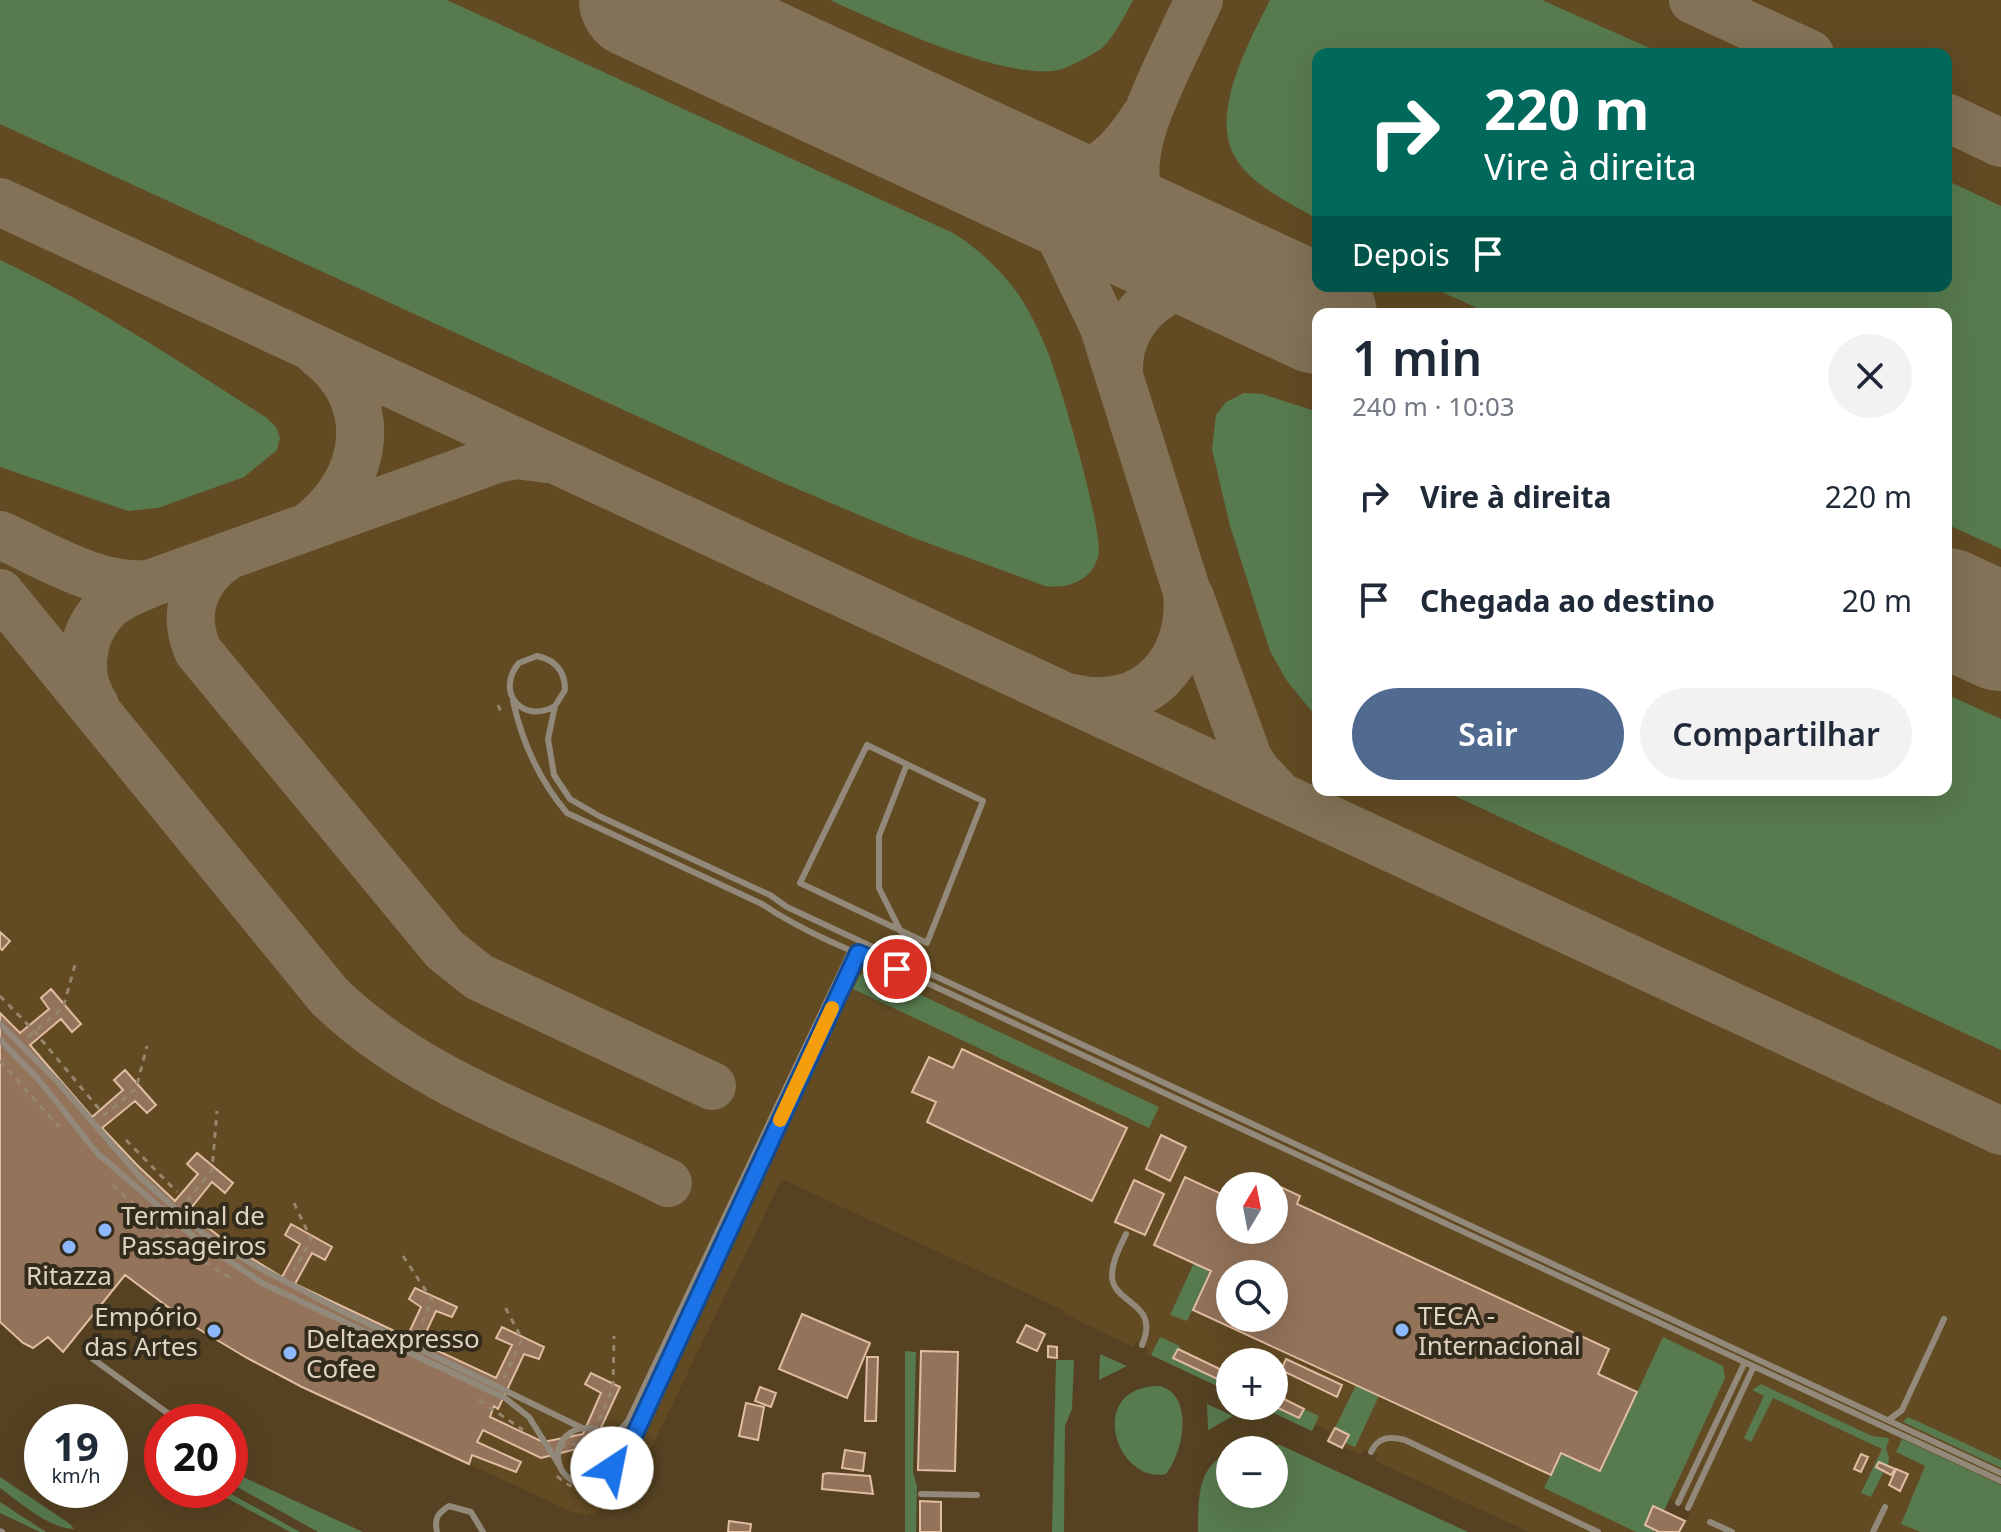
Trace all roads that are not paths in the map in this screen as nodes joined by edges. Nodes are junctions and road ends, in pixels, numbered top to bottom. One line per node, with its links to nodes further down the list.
1 (513, 698): 2 (lane); 2 (lane); 5 (lane)
2 (555, 706): 6 (lane)
3 (907, 764): 4 (lane); 4 (lane); 4 (lane)
4 (900, 930): 6 (lane)
5 (854, 952): 13 (lane); 18 (lane); 21 (lane)
6 (931, 974): 16 (lane)
7 (0, 1024): 17 (lane)
8 (0, 1040): 20 (lane)
9 (1126, 1234): 11 (lane)
10 (1944, 1319): 16 (lane)
11 (1142, 1345)
12 (93, 1359): 15 (lane)
13 (1744, 1364): 14 (lane); 26 (lane)
14 (1753, 1368): 23 (lane); 28 (lane)
15 (155, 1404)
16 (1890, 1419): 22 (lane)
17 (582, 1428): 18 (lane); 20 (lane)
18 (606, 1435): 21 (lane)
19 (1371, 1452): 32 (lane)
20 (559, 1465): 21 (lane)
21 (612, 1468)
22 (2001, 1473)
23 (2001, 1481)
24 (921, 1494): 25 (lane)
25 (977, 1495)
26 (1678, 1503)
27 (1885, 1507): 34 (lane)
28 (1688, 1508)
29 (1710, 1522): 33 (lane)
30 (437, 1532): 31 (lane)
31 (483, 1532)
32 (1598, 1532)
33 (1732, 1532)
34 (1873, 1532)

